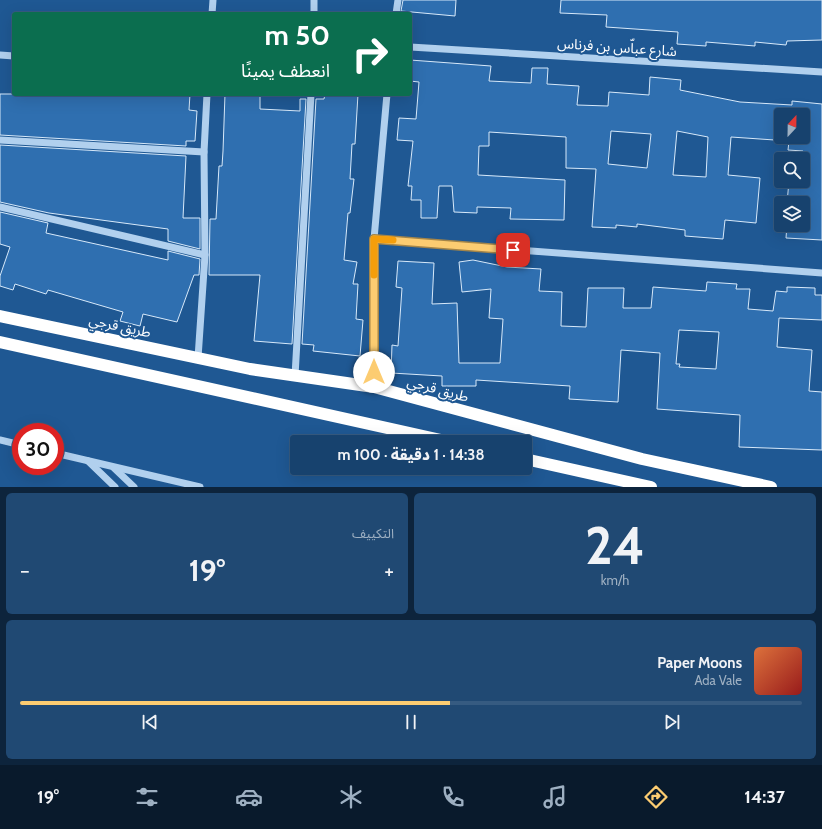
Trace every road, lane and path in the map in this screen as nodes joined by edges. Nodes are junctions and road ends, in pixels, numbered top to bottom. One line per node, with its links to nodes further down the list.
1 (212, 0): 4 (street)
2 (314, 0): 5 (street)
3 (398, 0): 6 (street)
4 (212, 12)
5 (314, 12)
6 (396, 12)
7 (412, 47): 10 (street, شارع عباّس بن فرناس)
8 (0, 54): 9 (street)
9 (12, 56)
10 (822, 72)
11 (207, 96): 15 (street)
12 (311, 96): 23 (street)
13 (387, 96): 17 (street)
14 (0, 140): 15 (street)
15 (204, 152): 18 (street)
16 (0, 207): 18 (street)
17 (374, 239): 19 (street); 24 (street)
18 (205, 255): 22 (street)
19 (822, 273)
20 (0, 316): 22 (highway, طريق قرجي)
21 (0, 342): 25 (highway)
22 (198, 358): 23 (highway, طريق قرجي)
23 (295, 376): 24 (highway, طريق قرجي)
24 (374, 387): 36 (highway, طريق قرجي)
25 (418, 435)
26 (0, 440): 27 (street)
27 (12, 443)
28 (64, 455): 29 (street)
29 (88, 461): 31 (street); 32 (street)
30 (532, 461): 35 (highway)
31 (113, 467): 33 (street); 34 (street)
32 (115, 487)
33 (134, 487)
34 (200, 487)
35 (651, 487)
36 (771, 487)

